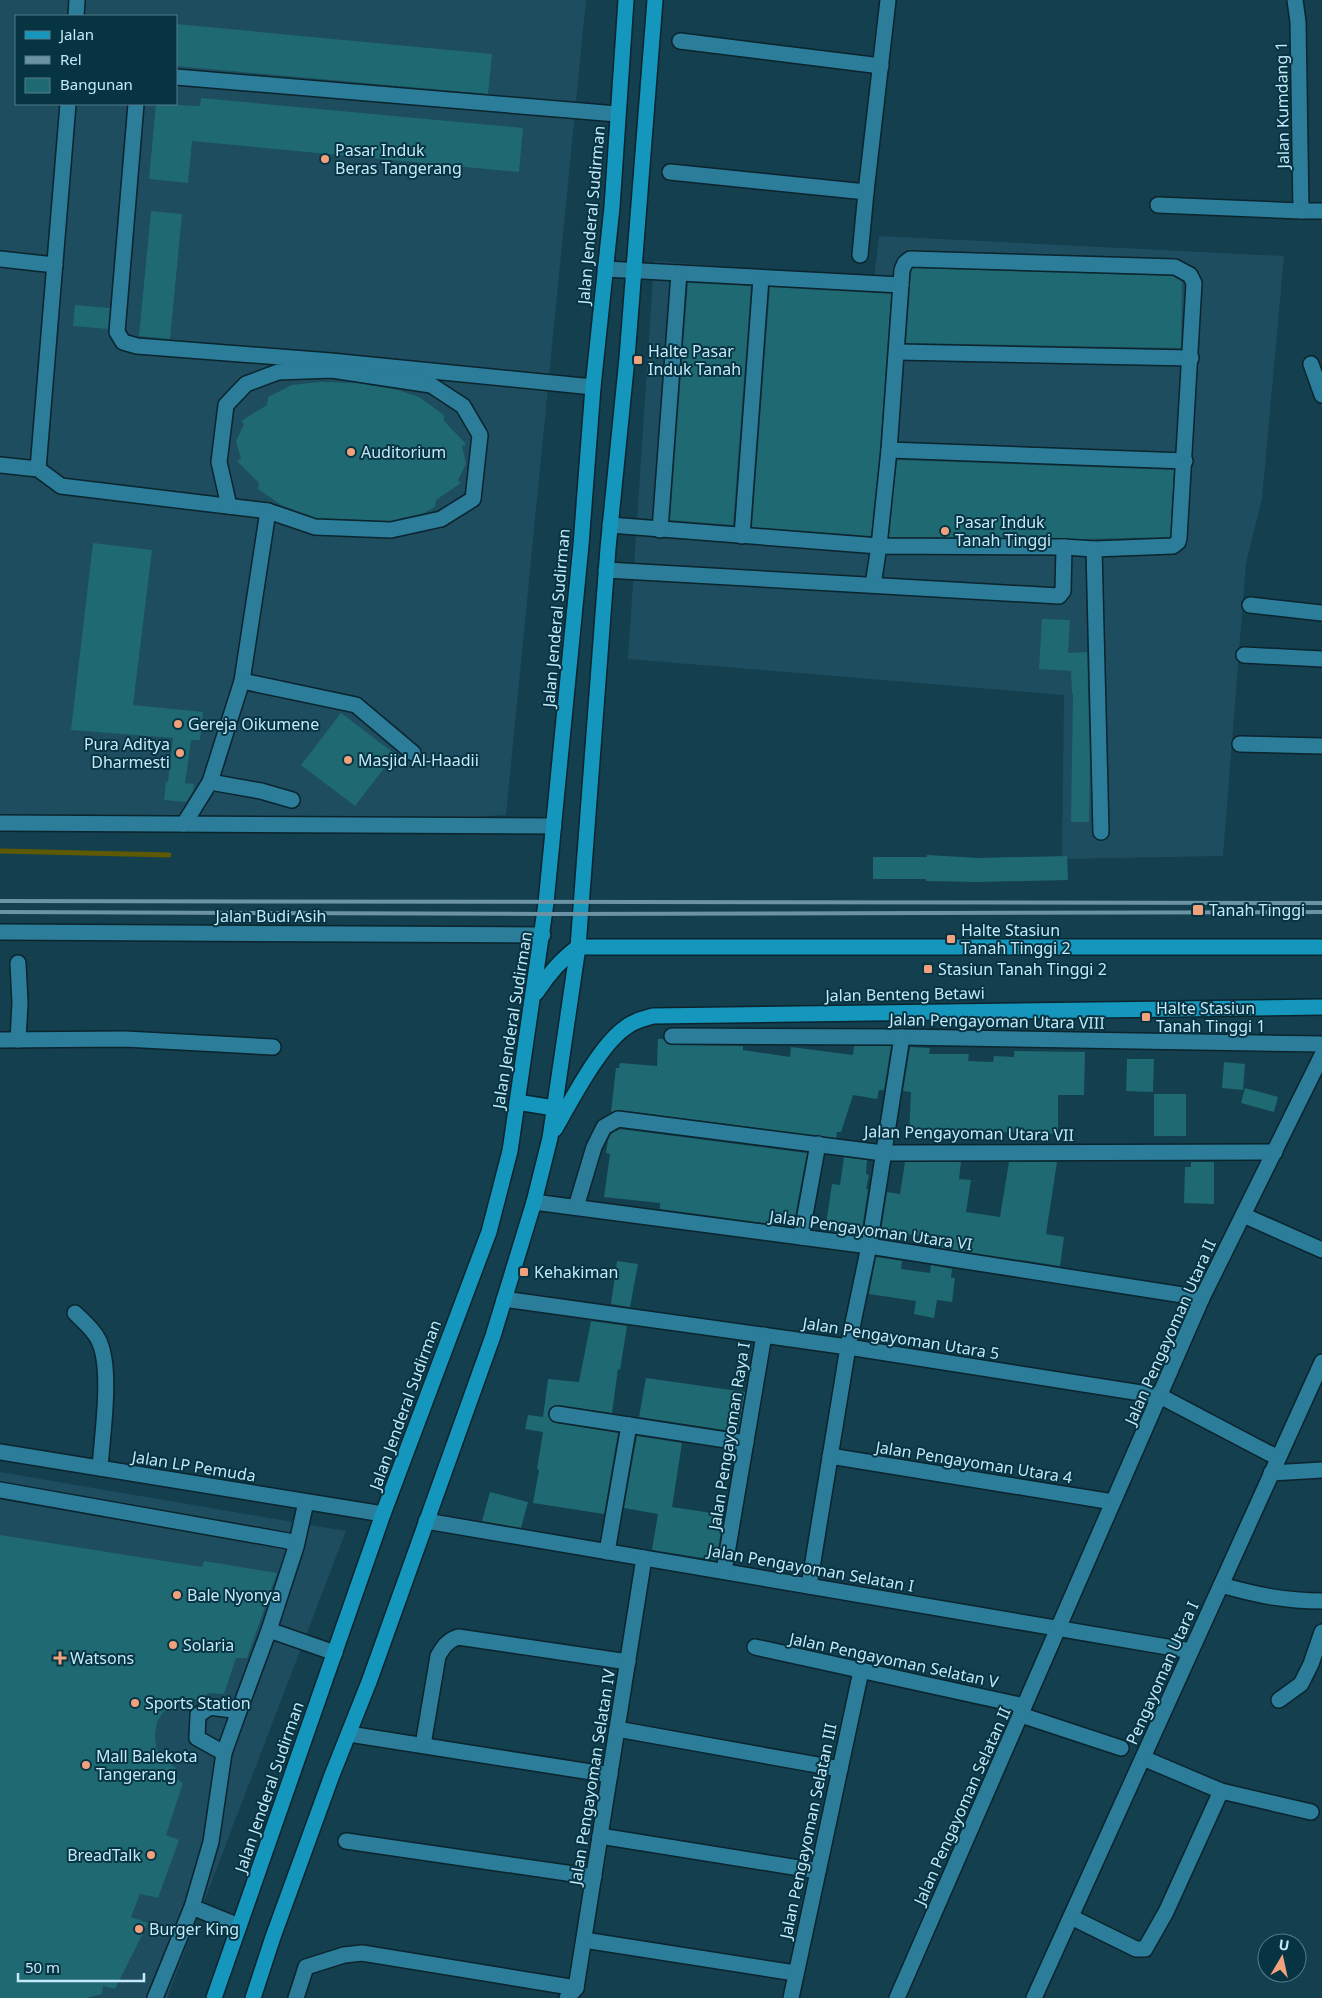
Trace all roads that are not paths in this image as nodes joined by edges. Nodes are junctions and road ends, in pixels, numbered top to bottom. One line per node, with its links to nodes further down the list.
1 (77, 0): 6 (street)
2 (626, 0): 12 (main road, Jalan Jenderal Sudirman)
3 (655, 0): 22 (main road)
4 (888, 0): 8 (street)
5 (1295, 0): 16 (street, Jalan Kumdang 1)
6 (76, 15)
7 (680, 41): 8 (street)
8 (881, 66): 14 (street)
9 (178, 77): 12 (street)
10 (68, 105): 20 (street)
11 (136, 105): 29 (street)
12 (617, 114): 21 (main road, Jalan Jenderal Sudirman)
13 (670, 172): 14 (street)
14 (866, 192): 18 (street)
15 (1158, 205): 16 (street)
16 (1301, 210): 17 (street)
17 (1322, 211)
18 (860, 255)
19 (0, 259): 20 (street)
20 (55, 265): 34 (street)
21 (605, 269): 22 (street); 29 (main road, Jalan Jenderal Sudirman)
22 (633, 270): 23 (street); 37 (main road)
23 (679, 273): 24 (street); 38 (street)
24 (761, 278): 25 (street); 39 (street)
25 (901, 285): 26 (street); 27 (street)
26 (898, 352): 27 (street); 31 (street)
27 (1191, 358): 32 (street)
28 (1311, 364): 30 (street)
29 (593, 386): 57 (main road, Jalan Jenderal Sudirman)
30 (1322, 395)
31 (889, 450): 32 (street); 40 (street)
32 (1185, 461): 42 (street)
33 (0, 465): 34 (street)
34 (38, 469): 35 (street)
35 (229, 506): 36 (street); 36 (street)
36 (268, 511): 49 (street)
37 (610, 526): 38 (street); 43 (main road)
38 (660, 530): 39 (street)
39 (742, 536): 40 (street)
40 (879, 546): 41 (street); 44 (street)
41 (1064, 547): 42 (street); 44 (street)
42 (1094, 549): 58 (street)
43 (606, 570): 44 (street); 61 (main road)
44 (873, 585)
45 (1250, 605): 46 (street)
46 (1322, 613)
47 (1244, 655): 48 (street)
48 (1322, 659)
49 (242, 682): 52 (street); 53 (street)
50 (1240, 744): 51 (street)
51 (1322, 746)
52 (413, 753)
53 (210, 782): 54 (street); 56 (street)
54 (292, 800)
55 (0, 823): 56 (street)
56 (184, 824): 57 (street)
57 (554, 826): 60 (main road, Jalan Jenderal Sudirman)
58 (1100, 832)
59 (0, 932): 60 (street, Jalan Budi Asih)
60 (542, 935): 64 (main road, Jalan Jenderal Sudirman)
61 (578, 947): 62 (main road); 64 (main road); 74 (main road)
62 (1322, 947)
63 (18, 964): 69 (street)
64 (533, 996): 73 (main road, Jalan Jenderal Sudirman)
65 (1322, 1007): 75 (main road, Jalan Benteng Betawi)
66 (672, 1036): 67 (street, Jalan Pengayoman Utara VIII)
67 (902, 1037): 70 (street, Jalan Pengayoman Utara VIII); 78 (street)
68 (0, 1040): 69 (street)
69 (18, 1040): 71 (street)
70 (1322, 1044)
71 (273, 1047)
72 (1322, 1055): 77 (street, Jalan Pengayoman Utara II)
73 (517, 1102): 74 (main road); 104 (main road, Jalan Jenderal Sudirman)
74 (554, 1108): 75 (main road)
75 (550, 1138): 79 (main road)
76 (818, 1144): 78 (street, Jalan Pengayoman Utara VII); 80 (street, Jalan Pengayoman Utara VII); 82 (street)
77 (1275, 1152): 78 (street, Jalan Pengayoman Utara VII); 81 (street, Jalan Pengayoman Utara II)
78 (883, 1153): 83 (street)
79 (534, 1202): 80 (street, Jalan Pengayoman Utara VI); 86 (main road)
80 (576, 1207): 82 (street, Jalan Pengayoman Utara VI)
81 (1243, 1215): 84 (street); 85 (street, Jalan Pengayoman Utara II)
82 (801, 1237): 83 (street, Jalan Pengayoman Utara VI)
83 (868, 1246): 85 (street, Jalan Pengayoman Utara VI); 89 (street)
84 (1322, 1250)
85 (1202, 1298): 91 (street, Jalan Pengayoman Utara II)
86 (504, 1299): 88 (street, Jalan Pengayoman Utara 5); 105 (main road)
87 (76, 1313): 98 (street)
88 (764, 1335): 89 (street, Jalan Pengayoman Utara 5); 94 (street, Jalan Pengayoman Raya I)
89 (848, 1347): 91 (street, Jalan Pengayoman Utara 5); 96 (street)
90 (1322, 1362): 97 (street, Pengayoman Utara I)
91 (1160, 1396): 97 (street, Jalan Pengayoman Utara 5); 103 (street, Jalan Pengayoman Utara II)
92 (557, 1414): 93 (street)
93 (629, 1425): 94 (street); 107 (street)
94 (746, 1443): 109 (street, Jalan Pengayoman Raya I)
95 (0, 1452): 98 (street, Jalan LP Pemuda)
96 (830, 1456): 103 (street, Jalan Pengayoman Utara 4); 111 (street)
97 (1278, 1458): 100 (street, Pengayoman Utara I)
98 (100, 1468): 102 (street, Jalan LP Pemuda)
99 (1322, 1470): 100 (street)
100 (1271, 1473): 110 (street, Pengayoman Utara I)
101 (0, 1490): 106 (street)
102 (306, 1502): 104 (street, Jalan LP Pemuda); 106 (street)
103 (1113, 1502): 113 (street, Jalan Pengayoman Utara II)
104 (383, 1514): 118 (main road, Jalan Jenderal Sudirman)
105 (426, 1521): 107 (street, Jalan Pengayoman Selatan I); 125 (main road)
106 (295, 1544): 114 (street)
107 (607, 1552): 108 (street, Jalan Pengayoman Selatan I)
108 (644, 1558): 109 (street, Jalan Pengayoman Selatan I); 119 (street, Jalan Pengayoman Selatan IV)
109 (724, 1571): 111 (street, Jalan Pengayoman Selatan I)
110 (1221, 1585): 112 (street); 117 (street, Pengayoman Utara I)
111 (809, 1586): 113 (street, Jalan Pengayoman Selatan I)
112 (1322, 1601)
113 (1059, 1627): 117 (street, Jalan Pengayoman Selatan I); 123 (street, Jalan Pengayoman Selatan II)
114 (269, 1630): 118 (street); 122 (street)
115 (1322, 1632): 121 (street)
116 (755, 1647): 120 (street, Jalan Pengayoman Selatan V)
117 (1191, 1650): 129 (street, Pengayoman Utara I)
118 (335, 1653): 140 (main road, Jalan Jenderal Sudirman)
119 (628, 1662): 124 (street, Jalan Pengayoman Selatan IV); 126 (street)
120 (861, 1671): 123 (street, Jalan Pengayoman Selatan V); 130 (street, Jalan Pengayoman Selatan III)
121 (1280, 1700)
122 (239, 1711): 128 (street); 128 (street)
123 (1022, 1711): 127 (street, Jalan Pengayoman Selatan V); 149 (street, Jalan Pengayoman Selatan II)
124 (617, 1729): 130 (street); 131 (street, Jalan Pengayoman Selatan IV)
125 (348, 1734): 126 (street); 146 (main road)
126 (423, 1745): 131 (street)
127 (1121, 1748)
128 (224, 1753): 138 (street)
129 (1143, 1758): 132 (street); 139 (street, Pengayoman Utara I)
130 (840, 1769): 136 (street, Jalan Pengayoman Selatan III)
131 (610, 1775): 134 (street, Jalan Pengayoman Selatan IV)
132 (1221, 1791): 133 (street); 139 (street)
133 (1311, 1812)
134 (600, 1836): 136 (street); 137 (street, Jalan Pengayoman Selatan IV)
135 (346, 1841): 137 (street)
136 (818, 1872): 142 (street, Jalan Pengayoman Selatan III)
137 (594, 1877): 141 (street, Jalan Pengayoman Selatan IV)
138 (192, 1907): 140 (street); 144 (street)
139 (1071, 1917): 150 (street, Pengayoman Utara I)
140 (239, 1926): 145 (main road, Jalan Jenderal Sudirman)
141 (584, 1940): 142 (street); 143 (street, Jalan Pengayoman Selatan IV)
142 (795, 1973): 148 (street, Jalan Pengayoman Selatan III)
143 (571, 1993): 147 (street)
144 (155, 1998)
145 (214, 1998)
146 (253, 1998)
147 (296, 1998)
148 (791, 1998)
149 (897, 1998)
150 (1034, 1998)

